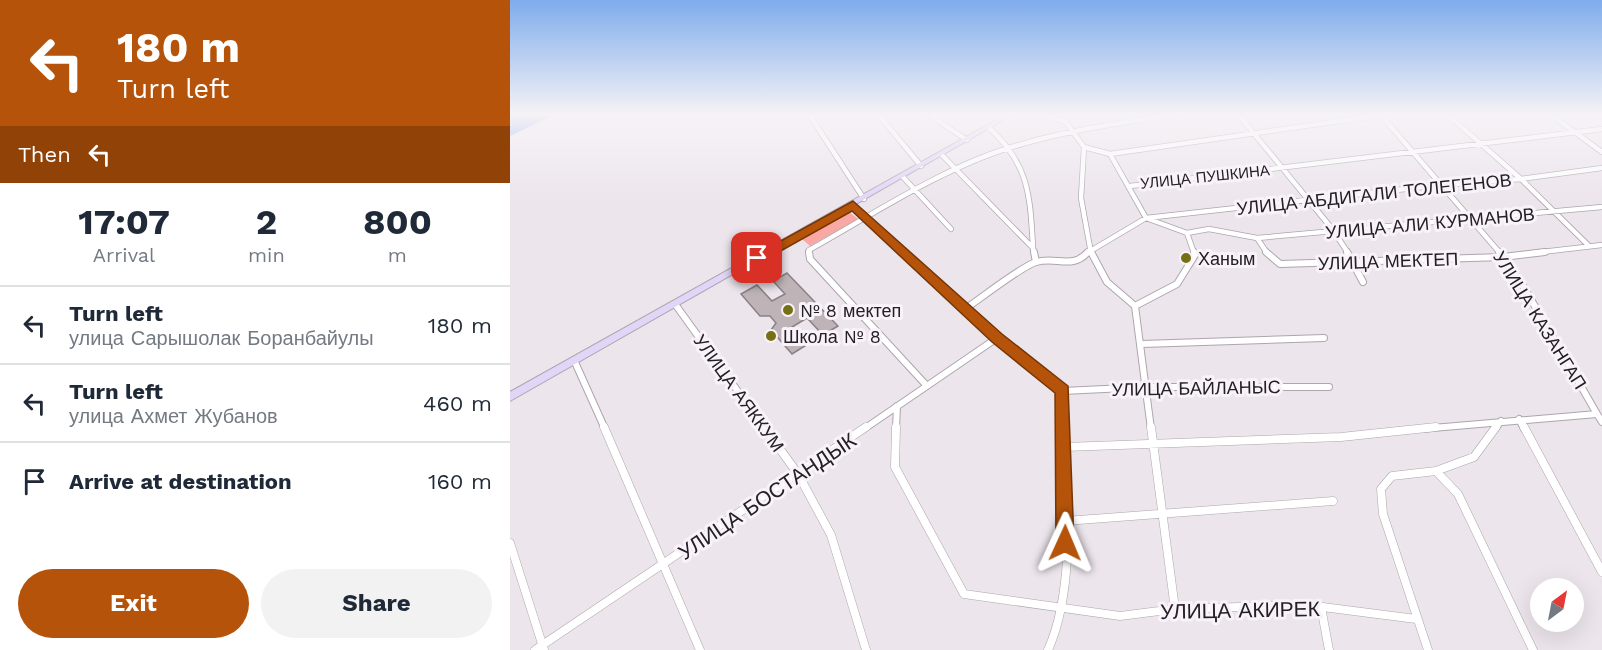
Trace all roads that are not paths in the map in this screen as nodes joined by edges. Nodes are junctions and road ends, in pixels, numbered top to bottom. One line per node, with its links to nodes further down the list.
1 (829, 144): 26 (street)
2 (903, 144): 17 (street)
3 (959, 144): 15 (main road)
4 (1007, 144): 12 (street)
5 (1020, 144): 12 (street)
6 (1082, 144): 13 (street)
7 (1176, 144): 16 (street)
8 (1262, 144): 20 (street)
9 (1407, 144): 14 (street, УЛИЦА КАЗАНГАП)
10 (1494, 144): 11 (street, УЛИЦА ПУШКИНА)
11 (1482, 146): 14 (street, УЛИЦА ПУШКИНА); 22 (street)
12 (1010, 147): 19 (street); 40 (street)
13 (1084, 147): 16 (street); 41 (street)
14 (1413, 153): 20 (street, УЛИЦА ПУШКИНА); 23 (street, УЛИЦА КАЗАНГАП)
15 (942, 154): 17 (main road); 19 (street)
16 (1110, 154): 24 (street)
17 (921, 166): 21 (main road)
18 (1602, 168): 22 (street, УЛИЦА АБДИГАЛИ ТОЛЕГЕНОВ)
19 (956, 169): 25 (street); 40 (street)
20 (1280, 169): 24 (street, УЛИЦА ПУШКИНА); 27 (street)
21 (903, 177): 25 (street); 26 (main road)
22 (1521, 179): 23 (street, УЛИЦА АБДИГАЛИ ТОЛЕГЕНОВ); 30 (street)
23 (1440, 185): 27 (street, УЛИЦА АБДИГАЛИ ТОЛЕГЕНОВ); 33 (street, УЛИЦА КАЗАНГАП)
24 (1130, 186): 32 (street)
25 (916, 191): 31 (street); 34 (street)
26 (864, 199): 28 (main road)
27 (1307, 200): 32 (street, УЛИЦА АБДИГАЛИ ТОЛЕГЕНОВ); 35 (street)
28 (853, 205): 31 (street); 46 (main road)
29 (1602, 207): 30 (street, УЛИЦА АЛИ КУРМАНОВ)
30 (1556, 212): 33 (street, УЛИЦА АЛИ КУРМАНОВ); 39 (street)
31 (867, 218): 48 (street); 53 (street)
32 (1146, 218): 36 (street); 41 (street)
33 (1470, 220): 35 (street, УЛИЦА АЛИ КУРМАНОВ); 42 (street, УЛИЦА КАЗАНГАП)
34 (951, 229)
35 (1333, 230): 37 (street, УЛИЦА АЛИ КУРМАНОВ); 44 (street)
36 (1187, 233): 37 (street, УЛИЦА АЛИ КУРМАНОВ); 47 (street)
37 (1257, 238): 44 (street, УЛИЦА МЕКТЕП)
38 (1602, 245): 39 (street, УЛИЦА МЕКТЕП)
39 (1589, 246): 42 (street, УЛИЦА МЕКТЕП)
40 (1033, 248): 43 (street)
41 (1091, 249): 43 (street); 47 (street)
42 (1503, 257): 44 (street, УЛИЦА МЕКТЕП); 59 (street, УЛИЦА КАЗАНГАП)
43 (1036, 262): 48 (street)
44 (1354, 262): 45 (street)
45 (1363, 282)
46 (675, 304): 52 (main road); 66 (street, УЛИЦА АЯККУМ)
47 (1135, 306): 51 (street)
48 (965, 309): 49 (street)
49 (997, 338): 53 (street, УЛИЦА БОСТАНДЫК); 56 (street)
50 (1324, 338): 51 (street)
51 (1142, 344): 54 (street)
52 (574, 360): 57 (main road); 71 (street)
53 (927, 386): 58 (street, УЛИЦА БОСТАНДЫК)
54 (1146, 387): 55 (street, УЛИЦА БАЙЛАНЫС); 56 (street, УЛИЦА БАЙЛАНЫС); 63 (street)
55 (1329, 387)
56 (1063, 391): 64 (street)
57 (510, 397)
58 (897, 406): 66 (street, УЛИЦА БОСТАНДЫК); 74 (street, УЛИЦА АКИРЕК)
59 (1597, 414): 60 (street, УЛИЦА КАЗАНГАП); 62 (street)
60 (1519, 419): 61 (street, УЛИЦА КАЗАНГАП); 72 (street)
61 (1502, 421): 63 (street, УЛИЦА КАЗАНГАП); 65 (street)
62 (1602, 422)
63 (1152, 445): 64 (street, УЛИЦА КАЗАНГАП); 68 (street)
64 (1065, 447): 69 (street)
65 (1436, 471): 76 (street); 83 (street)
66 (798, 474): 71 (street, УЛИЦА БОСТАНДЫК); 79 (street, УЛИЦА АЯККУМ)
67 (1333, 501): 68 (street)
68 (1161, 516): 69 (street); 75 (street)
69 (1065, 521): 74 (street)
70 (510, 543): 77 (street)
71 (665, 565): 77 (street, УЛИЦА БОСТАНДЫК); 78 (street)
72 (1602, 572)
73 (1321, 607): 75 (street, УЛИЦА АКИРЕК); 76 (street, УЛИЦА АКИРЕК); 81 (street)
74 (1063, 608): 75 (street, УЛИЦА АКИРЕК); 80 (street)
75 (1174, 609)
76 (1416, 619): 82 (street)
77 (541, 648)
78 (700, 650)
79 (866, 650)
80 (1048, 650)
81 (1329, 650)
82 (1428, 650)
83 (1533, 650)

